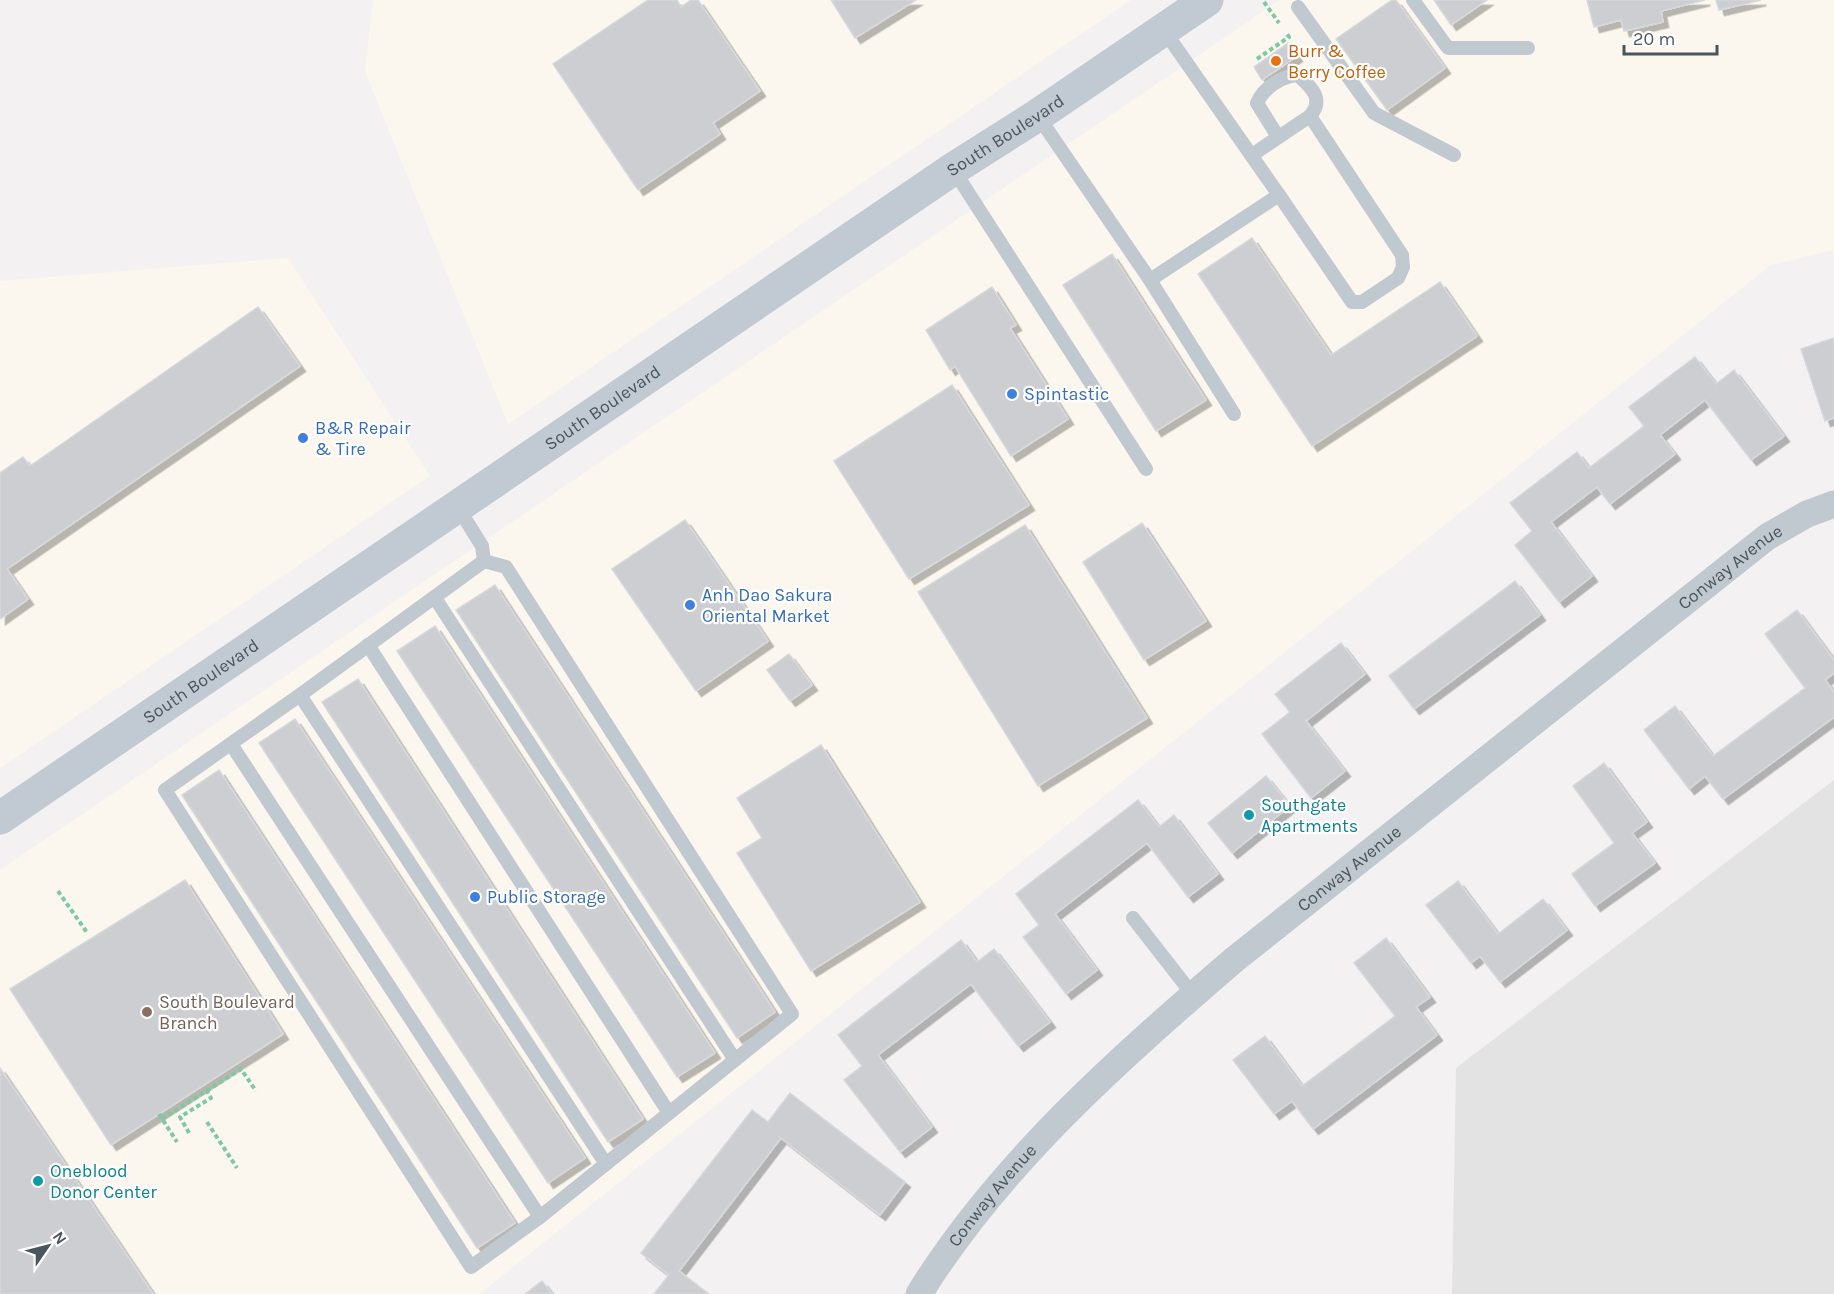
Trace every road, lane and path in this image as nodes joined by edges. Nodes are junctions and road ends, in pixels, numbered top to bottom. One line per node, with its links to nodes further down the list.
1 (1207, 0): 5 (main road, South Boulevard)
2 (1413, 0): 6 (lane)
3 (1264, 2): 7 (path)
4 (1298, 7): 12 (lane)
5 (1163, 29): 8 (main road, South Boulevard); 11 (lane)
6 (1528, 48)
7 (1257, 59)
8 (1038, 115): 13 (main road, South Boulevard); 15 (lane)
9 (1310, 116): 10 (lane); 10 (lane); 14 (lane)
10 (1278, 137): 11 (lane)
11 (1252, 155): 14 (lane)
12 (1454, 155)
13 (953, 169): 17 (lane); 19 (main road, South Boulevard)
14 (1279, 195): 15 (lane)
15 (1150, 280): 16 (lane)
16 (1234, 414)
17 (1146, 469)
18 (1834, 504): 29 (street, Conway Avenue)
19 (457, 506): 20 (lane); 25 (main road, South Boulevard)
20 (484, 561): 21 (lane); 30 (lane)
21 (435, 598): 22 (lane); 30 (lane)
22 (368, 645): 23 (lane); 33 (lane)
23 (300, 695): 24 (lane); 39 (lane)
24 (231, 744): 41 (lane); 41 (lane)
25 (0, 818)
26 (58, 891): 28 (path)
27 (1133, 918): 29 (lane)
28 (88, 934)
29 (1193, 995): 42 (street, Conway Avenue)
30 (735, 1060): 33 (lane)
31 (207, 1090): 32 (path); 35 (path); 37 (path)
32 (256, 1091)
33 (669, 1113): 39 (lane)
34 (159, 1114): 35 (path)
35 (162, 1119): 38 (path)
36 (207, 1122): 40 (path)
37 (189, 1133)
38 (177, 1142)
39 (606, 1164): 41 (lane)
40 (237, 1168)
41 (540, 1217)
42 (919, 1294)

